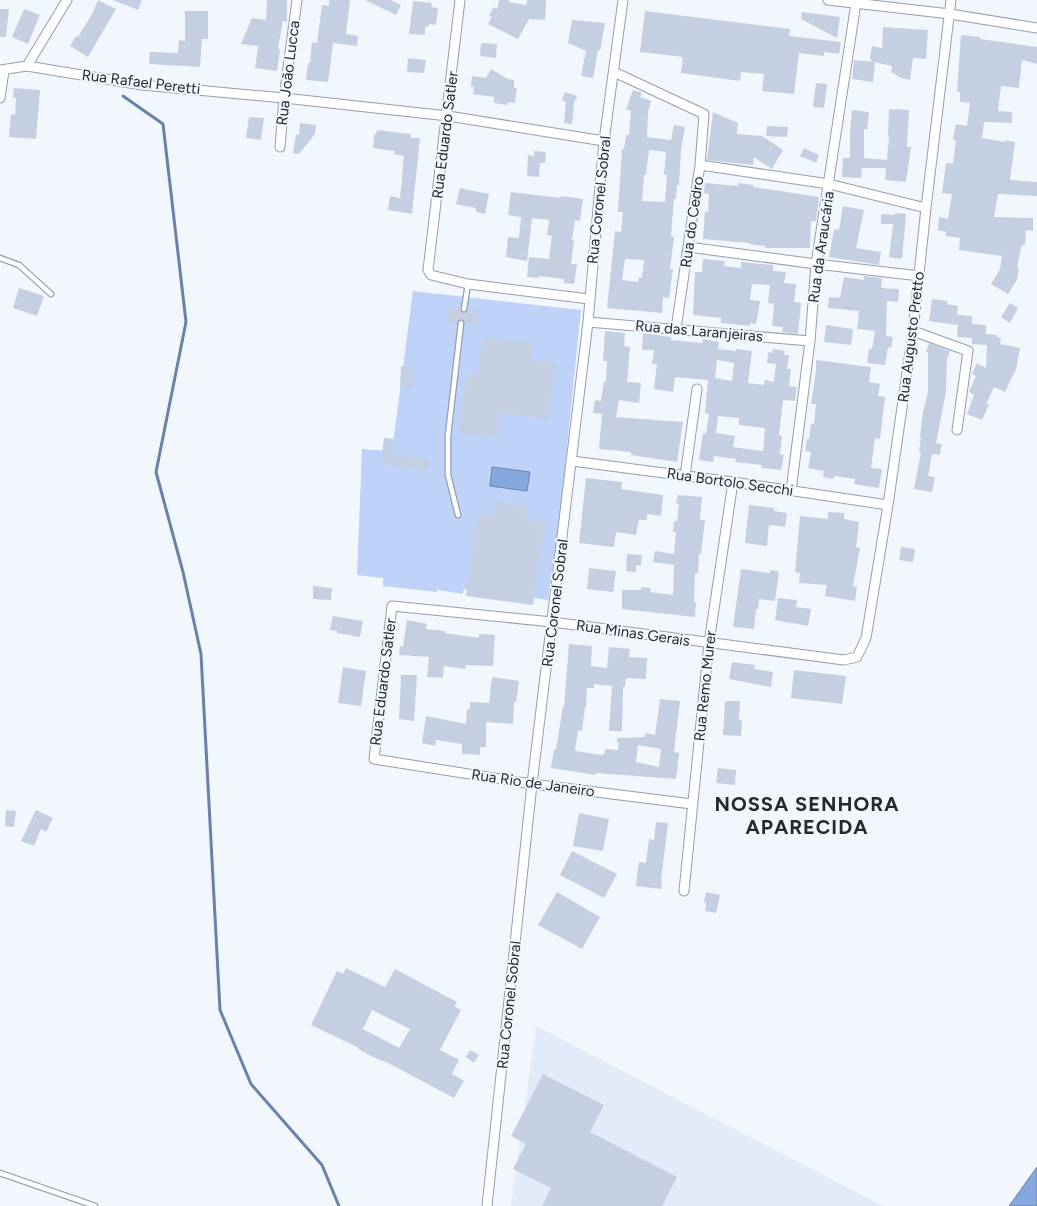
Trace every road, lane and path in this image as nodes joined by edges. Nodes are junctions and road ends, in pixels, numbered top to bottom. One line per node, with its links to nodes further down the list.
1 (67, 0): 10 (street)
2 (297, 0): 14 (street, Rua João Lucca)
3 (460, 0): 15 (street, Rua Eduardo Satler)
4 (623, 0): 12 (street, Rua Coronel Sobral)
5 (828, 0): 7 (street)
6 (951, 0): 8 (street, Rua Augusto Pretto)
7 (856, 4): 8 (street); 19 (street, Rua da Araucária)
8 (950, 14): 9 (street); 20 (street, Rua Augusto Pretto)
9 (1037, 28)
10 (27, 66): 11 (street, Rua Rafael Peretti); 14 (street, Rua Rafael Peretti)
11 (2, 70): 13 (street)
12 (614, 72): 16 (street, Rua Coronel Sobral); 18 (street, Rua do Cedro)
13 (0, 98)
14 (284, 98): 15 (street, Rua Rafael Peretti); 17 (street, Rua João Lucca)
15 (448, 116): 16 (street); 25 (street, Rua Eduardo Satler)
16 (604, 141): 27 (street, Rua Coronel Sobral)
17 (280, 146)
18 (700, 165): 19 (street); 21 (street, Rua do Cedro)
19 (829, 184): 20 (street); 23 (street, Rua da Araucária)
20 (926, 208): 24 (street, Rua Augusto Pretto)
21 (688, 247): 23 (street); 31 (street, Rua do Cedro)
22 (0, 258): 26 (lane)
23 (816, 264): 24 (street); 33 (street, Rua da Araucária)
24 (920, 276): 32 (street, Rua Augusto Pretto)
25 (468, 284): 27 (street); 28 (lane)
26 (51, 294)
27 (589, 299): 29 (street, Rua Coronel Sobral)
28 (464, 309)
29 (588, 322): 31 (street, Rua das Laranjeiras); 36 (street, Rua Coronel Sobral)
30 (461, 323): 41 (lane)
31 (676, 329): 33 (street, Rua das Laranjeiras)
32 (913, 331): 35 (street); 40 (street, Rua Augusto Pretto)
33 (810, 341): 39 (street, Rua da Araucária)
34 (697, 389): 37 (street)
35 (957, 430)
36 (572, 461): 37 (street, Rua Bortolo Secchi); 43 (street, Rua Coronel Sobral)
37 (685, 476): 38 (street, Rua Bortolo Secchi)
38 (733, 482): 39 (street, Rua Bortolo Secchi); 44 (street, Rua Remo Murer)
39 (791, 491): 40 (street, Rua Bortolo Secchi)
40 (888, 505): 45 (street, Rua Augusto Pretto)
41 (458, 514)
42 (392, 606): 43 (street, Rua Minas Gerais); 46 (street, Rua Eduardo Satler)
43 (552, 622): 44 (street, Rua Minas Gerais); 47 (street, Rua Coronel Sobral)
44 (709, 643): 45 (street, Rua Minas Gerais); 48 (street, Rua Remo Murer)
45 (844, 660)
46 (374, 759): 47 (street, Rua Rio de Janeiro)
47 (532, 784): 48 (street, Rua Rio de Janeiro); 52 (street, Rua Coronel Sobral)
48 (692, 804): 49 (street, Rua Remo Murer)
49 (684, 892)
50 (0, 1173): 51 (lane)
51 (95, 1206)
52 (487, 1206)

